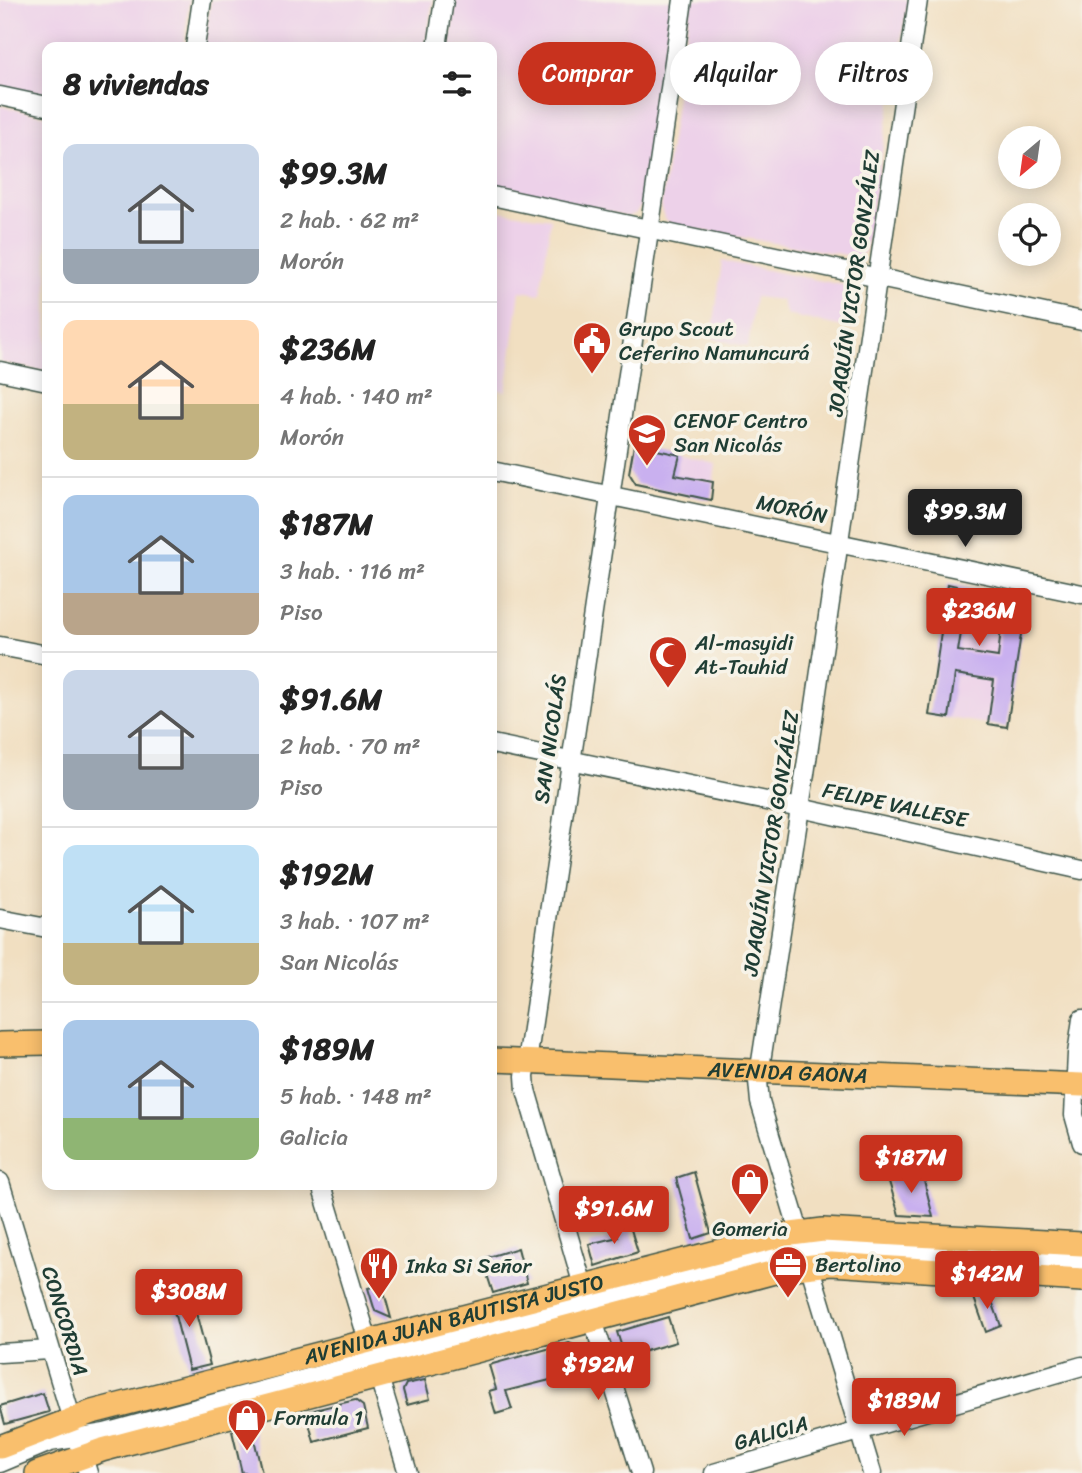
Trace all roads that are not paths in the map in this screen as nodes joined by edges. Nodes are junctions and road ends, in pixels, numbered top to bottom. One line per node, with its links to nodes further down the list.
1 (202, 0): 5 (street)
2 (444, 0): 6 (street)
3 (683, 0): 10 (street, SAN NICOLÁS)
4 (918, 0): 11 (street, JOAQUÍN VICTOR GONZÁLEZ)
5 (196, 42)
6 (438, 42)
7 (0, 96): 8 (street)
8 (42, 105)
9 (497, 197): 10 (street)
10 (649, 228): 11 (street); 16 (street, SAN NICOLÁS)
11 (877, 276): 12 (street); 17 (street, JOAQUÍN VICTOR GONZÁLEZ)
12 (1082, 321)
13 (0, 371): 14 (street)
14 (42, 380)
15 (497, 472): 16 (street, MORÓN)
16 (609, 495): 17 (street, MORÓN); 22 (street, SAN NICOLÁS)
17 (839, 542): 18 (street, MORÓN); 23 (street, JOAQUÍN VICTOR GONZÁLEZ)
18 (1082, 594)
19 (0, 646): 20 (street)
20 (42, 654)
21 (497, 745): 22 (street, FELIPE VALLESE)
22 (570, 760): 23 (street, FELIPE VALLESE); 31 (street, SAN NICOLÁS)
23 (800, 808): 24 (street, FELIPE VALLESE); 32 (street, JOAQUÍN VICTOR GONZÁLEZ)
24 (1082, 870)
25 (0, 919): 26 (street)
26 (42, 927)
27 (1082, 1019): 33 (street)
28 (42, 1042): 29 (main road)
29 (0, 1044)
30 (497, 1060): 31 (main road, AVENIDA GAONA)
31 (526, 1061): 32 (main road, AVENIDA GAONA); 41 (street, SAN NICOLÁS)
32 (758, 1070): 33 (main road, AVENIDA GAONA); 38 (street, JOAQUÍN VICTOR GONZÁLEZ)
33 (1079, 1085): 34 (street)
34 (1082, 1143)
35 (0, 1182): 42 (street, CONCORDIA)
36 (323, 1190): 44 (street)
37 (1082, 1244): 38 (main road, AVENIDA JUAN BAUTISTA JUSTO)
38 (803, 1249): 39 (street); 40 (main road, AVENIDA JUAN BAUTISTA JUSTO); 41 (main road, AVENIDA JUAN BAUTISTA JUSTO); 41 (main road, AVENIDA JUAN BAUTISTA JUSTO); 46 (street, JOAQUÍN VICTOR GONZÁLEZ)
39 (1082, 1260)
40 (1082, 1280)
41 (588, 1302): 44 (main road, AVENIDA JUAN BAUTISTA JUSTO); 44 (main road, AVENIDA JUAN BAUTISTA JUSTO); 52 (street, SAN NICOLÁS)
42 (50, 1350): 43 (street); 47 (street, CONCORDIA)
43 (0, 1353)
44 (374, 1360): 47 (main road, AVENIDA JUAN BAUTISTA JUSTO); 47 (main road, AVENIDA JUAN BAUTISTA JUSTO); 51 (street)
45 (1082, 1366): 46 (street, GALICIA)
46 (860, 1431): 53 (street, GALICIA); 54 (street, JOAQUÍN VICTOR GONZÁLEZ)
47 (80, 1446): 48 (main road, AVENIDA JUAN BAUTISTA JUSTO); 49 (street); 50 (main road, AVENIDA JUAN BAUTISTA JUSTO)
48 (0, 1447)
49 (0, 1463)
50 (37, 1473)
51 (408, 1473)
52 (641, 1473)
53 (714, 1473)
54 (872, 1473)

